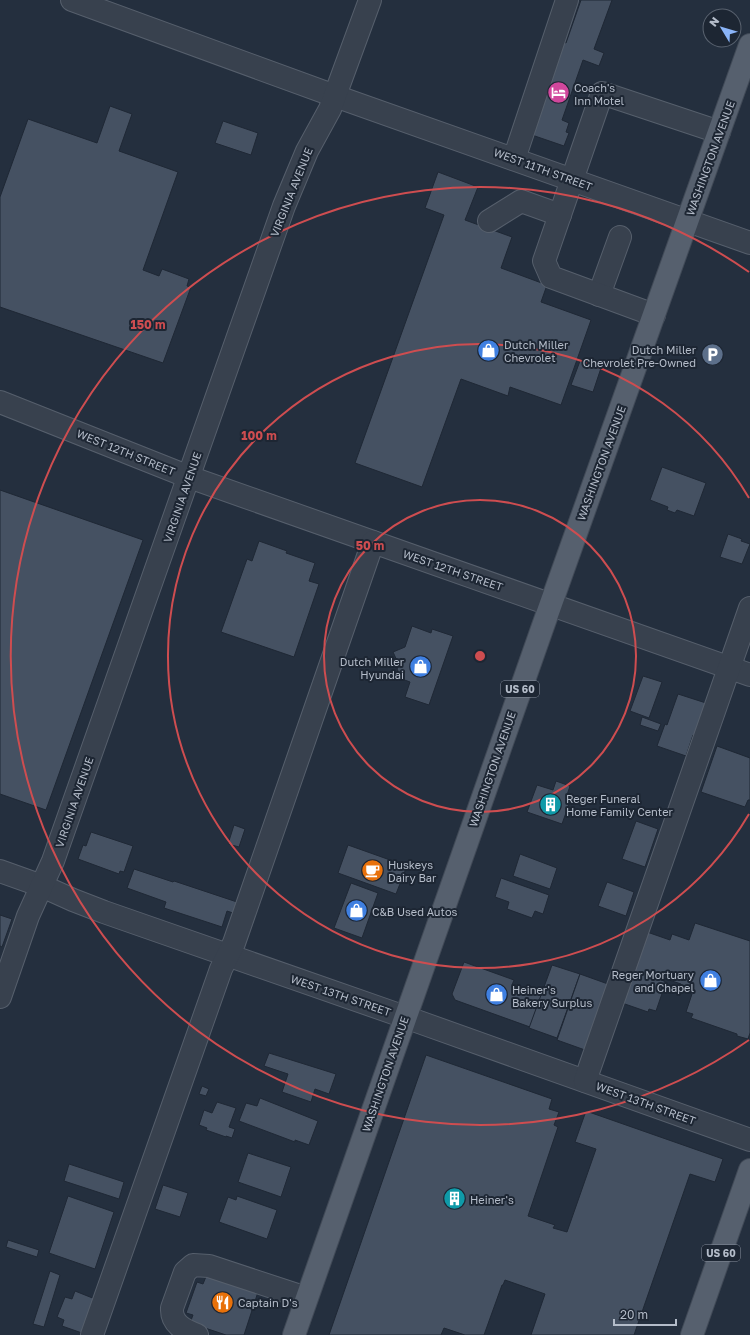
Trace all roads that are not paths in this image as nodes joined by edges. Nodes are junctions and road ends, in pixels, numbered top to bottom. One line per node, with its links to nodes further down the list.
1 (72, 0): 5 (street, WEST 11TH STREET)
2 (370, 0): 5 (street, VIRGINIA AVENUE)
3 (567, 0): 7 (street)
4 (750, 45): 6 (main road, WASHINGTON AVENUE / US 60)
5 (335, 96): 7 (street, WEST 11TH STREET); 17 (street, VIRGINIA AVENUE)
6 (719, 132): 8 (street); 11 (main road, WASHINGTON AVENUE / US 60)
7 (514, 159): 8 (street, WEST 11TH STREET)
8 (573, 180): 9 (street); 11 (street, WEST 11TH STREET)
9 (560, 215): 10 (street); 14 (street)
10 (489, 221)
11 (688, 221): 13 (street, WEST 11TH STREET); 15 (main road, WASHINGTON AVENUE / US 60)
12 (620, 237): 14 (street)
13 (750, 243)
14 (599, 295): 15 (street)
15 (654, 315): 19 (main road, WASHINGTON AVENUE / US 60)
16 (0, 402): 17 (street, WEST 12TH STREET)
17 (189, 477): 18 (street, WEST 12TH STREET); 24 (street, VIRGINIA AVENUE)
18 (373, 542): 19 (street, WEST 12TH STREET); 25 (street)
19 (551, 605): 21 (street, WEST 12TH STREET); 27 (main road, WASHINGTON AVENUE / US 60)
20 (750, 608): 21 (street)
21 (729, 667): 22 (street, WEST 12TH STREET); 28 (street)
22 (750, 675)
23 (0, 871): 24 (street, WEST 13TH STREET)
24 (42, 886): 25 (street, WEST 13TH STREET); 26 (street, VIRGINIA AVENUE)
25 (227, 956): 27 (street, WEST 13TH STREET); 32 (street)
26 (0, 996)
27 (405, 1017): 28 (street, WEST 13TH STREET); 31 (main road, WASHINGTON AVENUE / US 60)
28 (585, 1081): 29 (street, WEST 13TH STREET)
29 (750, 1140)
30 (750, 1170): 35 (main road, US 60)
31 (306, 1298): 33 (street); 34 (main road, WASHINGTON AVENUE / US 60)
32 (92, 1335)
33 (197, 1335)
34 (294, 1335)
35 (692, 1335)

